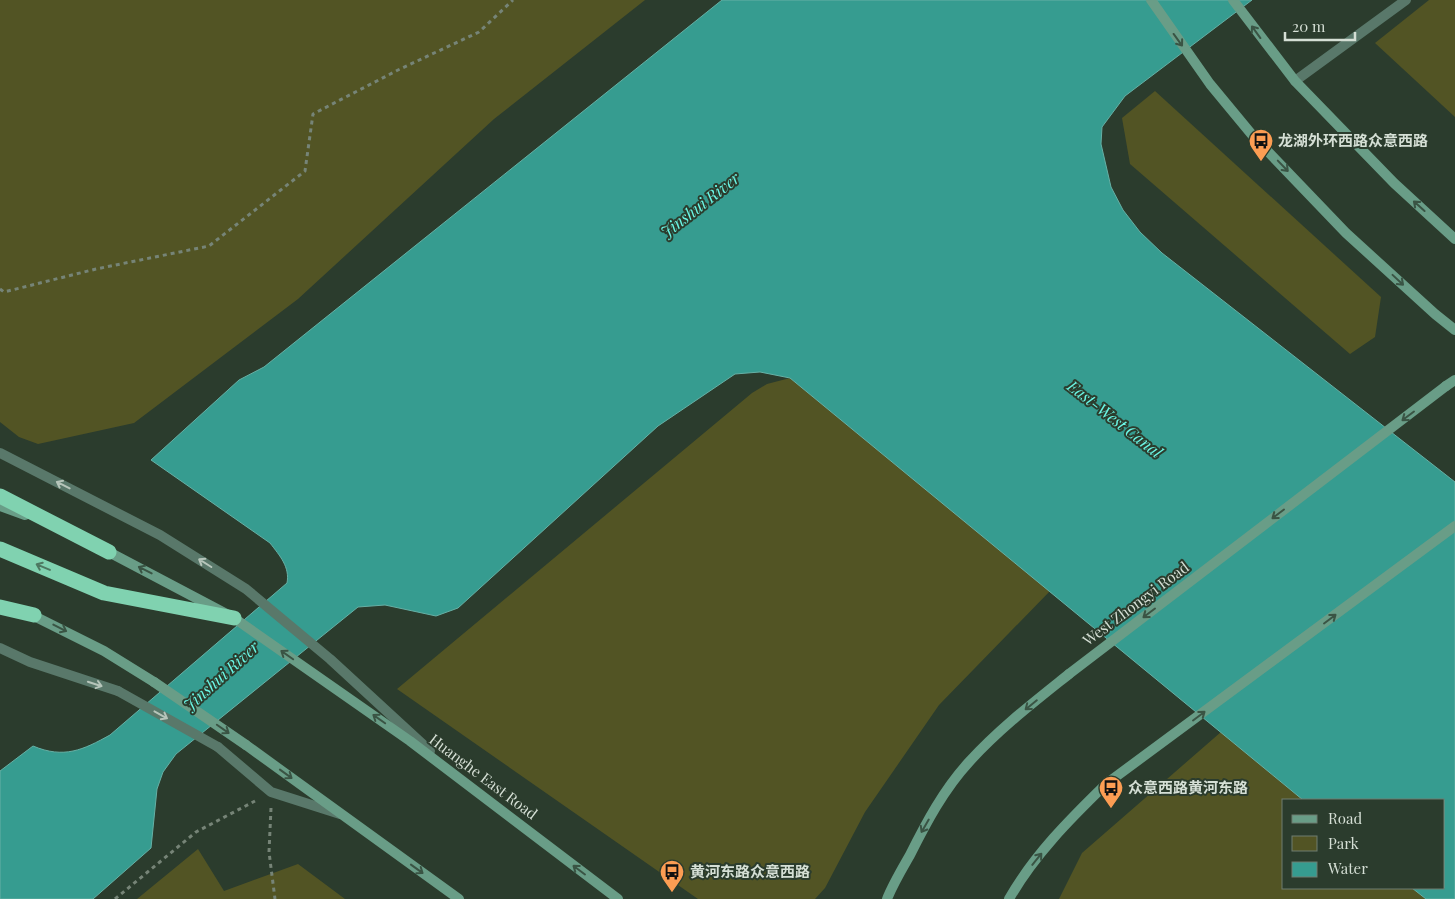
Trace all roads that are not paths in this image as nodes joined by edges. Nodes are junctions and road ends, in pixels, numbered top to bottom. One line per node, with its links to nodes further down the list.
1 (1150, 0): 6 (main road, one-way to 6)
2 (1233, 0): 4 (main road, one-way to 2)
3 (1406, 0): 4 (street)
4 (1295, 81): 5 (main road, one-way to 4)
5 (1455, 239)
6 (1455, 330)
7 (1451, 383): 23 (main road, West Zhongyi Road, one-way to 23, bridge)
8 (0, 453): 19 (street, one-way to 8)
9 (0, 496): 13 (highway)
10 (0, 506): 13 (main road, Huanghe East Road)
11 (1455, 526): 24 (main road, one-way to 11)
12 (0, 549): 17 (highway, one-way to 12)
13 (109, 552): 17 (main road, Huanghe East Road, one-way to 13)
14 (0, 600): 16 (main road)
15 (0, 607): 16 (highway)
16 (34, 615): 20 (main road, one-way to 20, bridge)
17 (234, 618): 19 (main road, Huanghe East Road, one-way to 17)
18 (0, 648): 20 (street, one-way to 20, bridge)
19 (459, 778): 22 (main road, Huanghe East Road, one-way to 19)
20 (342, 814): 21 (main road, one-way to 21)
21 (459, 899)
22 (618, 899)
23 (888, 899)
24 (1009, 899)

